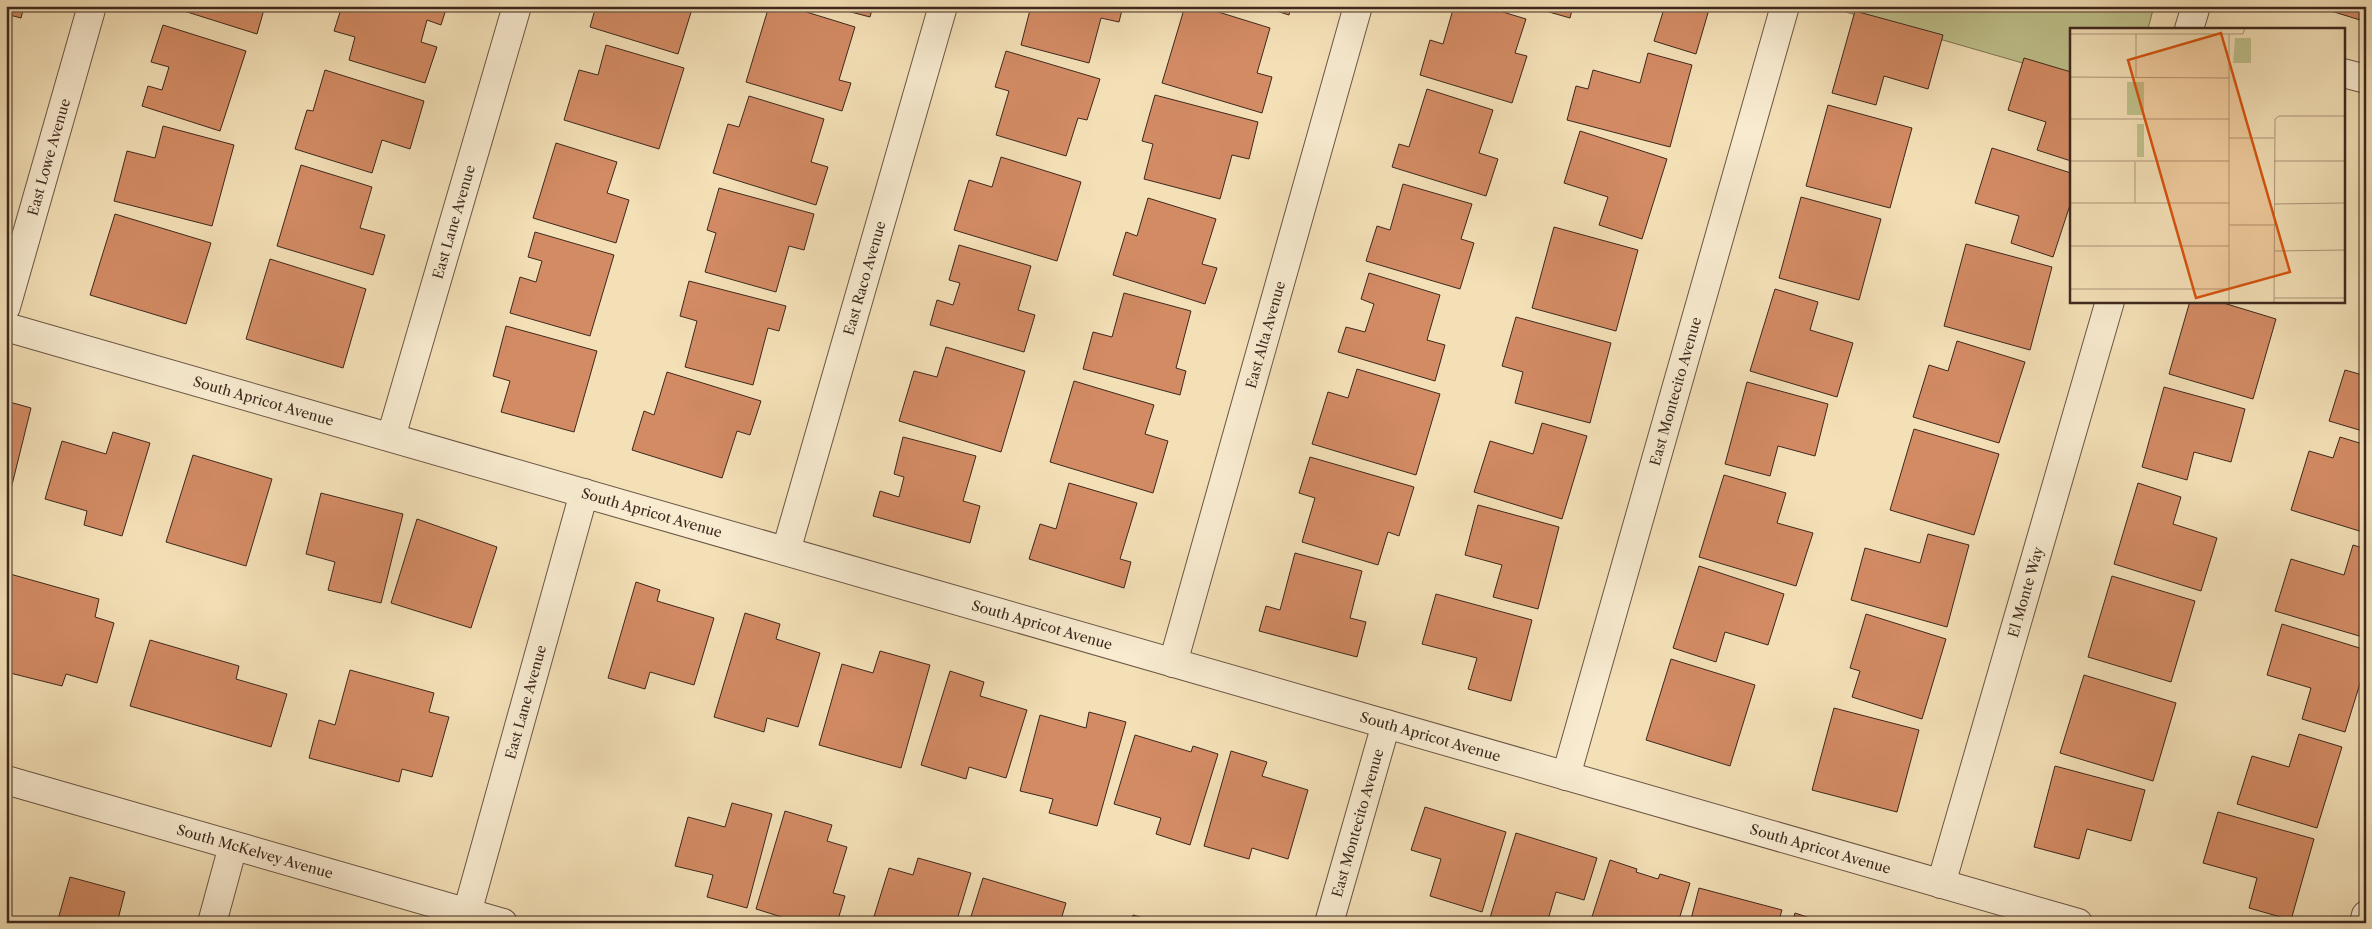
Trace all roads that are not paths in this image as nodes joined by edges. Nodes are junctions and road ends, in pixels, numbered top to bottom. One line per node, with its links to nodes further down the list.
1 (92, 6): 11 (street, East Lowe Avenue)
2 (517, 6): 13 (street, East Lane Avenue)
3 (943, 6): 15 (street, East Raco Avenue)
4 (1358, 6): 16 (street, East Alta Avenue)
5 (1785, 6): 18 (street, East Montecito Avenue)
6 (2196, 6): 7 (street)
7 (2189, 28)
8 (2344, 73): 9 (street)
9 (2366, 79)
10 (2110, 302): 21 (street, El Monte Way)
11 (6, 307)
12 (6, 327): 13 (street, South Apricot Avenue)
13 (390, 437): 14 (street, South Apricot Avenue)
14 (584, 493): 15 (street, South Apricot Avenue); 22 (street, East Lane Avenue)
15 (786, 551): 16 (street, South Apricot Avenue)
16 (1173, 663): 17 (street, South Apricot Avenue)
17 (1386, 724): 18 (street, South Apricot Avenue); 26 (street, East Montecito Avenue)
18 (1566, 776): 21 (street, South Apricot Avenue)
19 (6, 780): 20 (street, South McKelvey Avenue)
20 (233, 846): 22 (street, South McKelvey Avenue); 24 (street)
21 (1941, 884): 27 (street, South Apricot Avenue)
22 (467, 913): 25 (street, South McKelvey Avenue)
23 (2366, 915): 28 (street)
24 (212, 923)
25 (503, 923)
26 (1329, 923)
27 (2078, 923)
28 (2364, 923)

